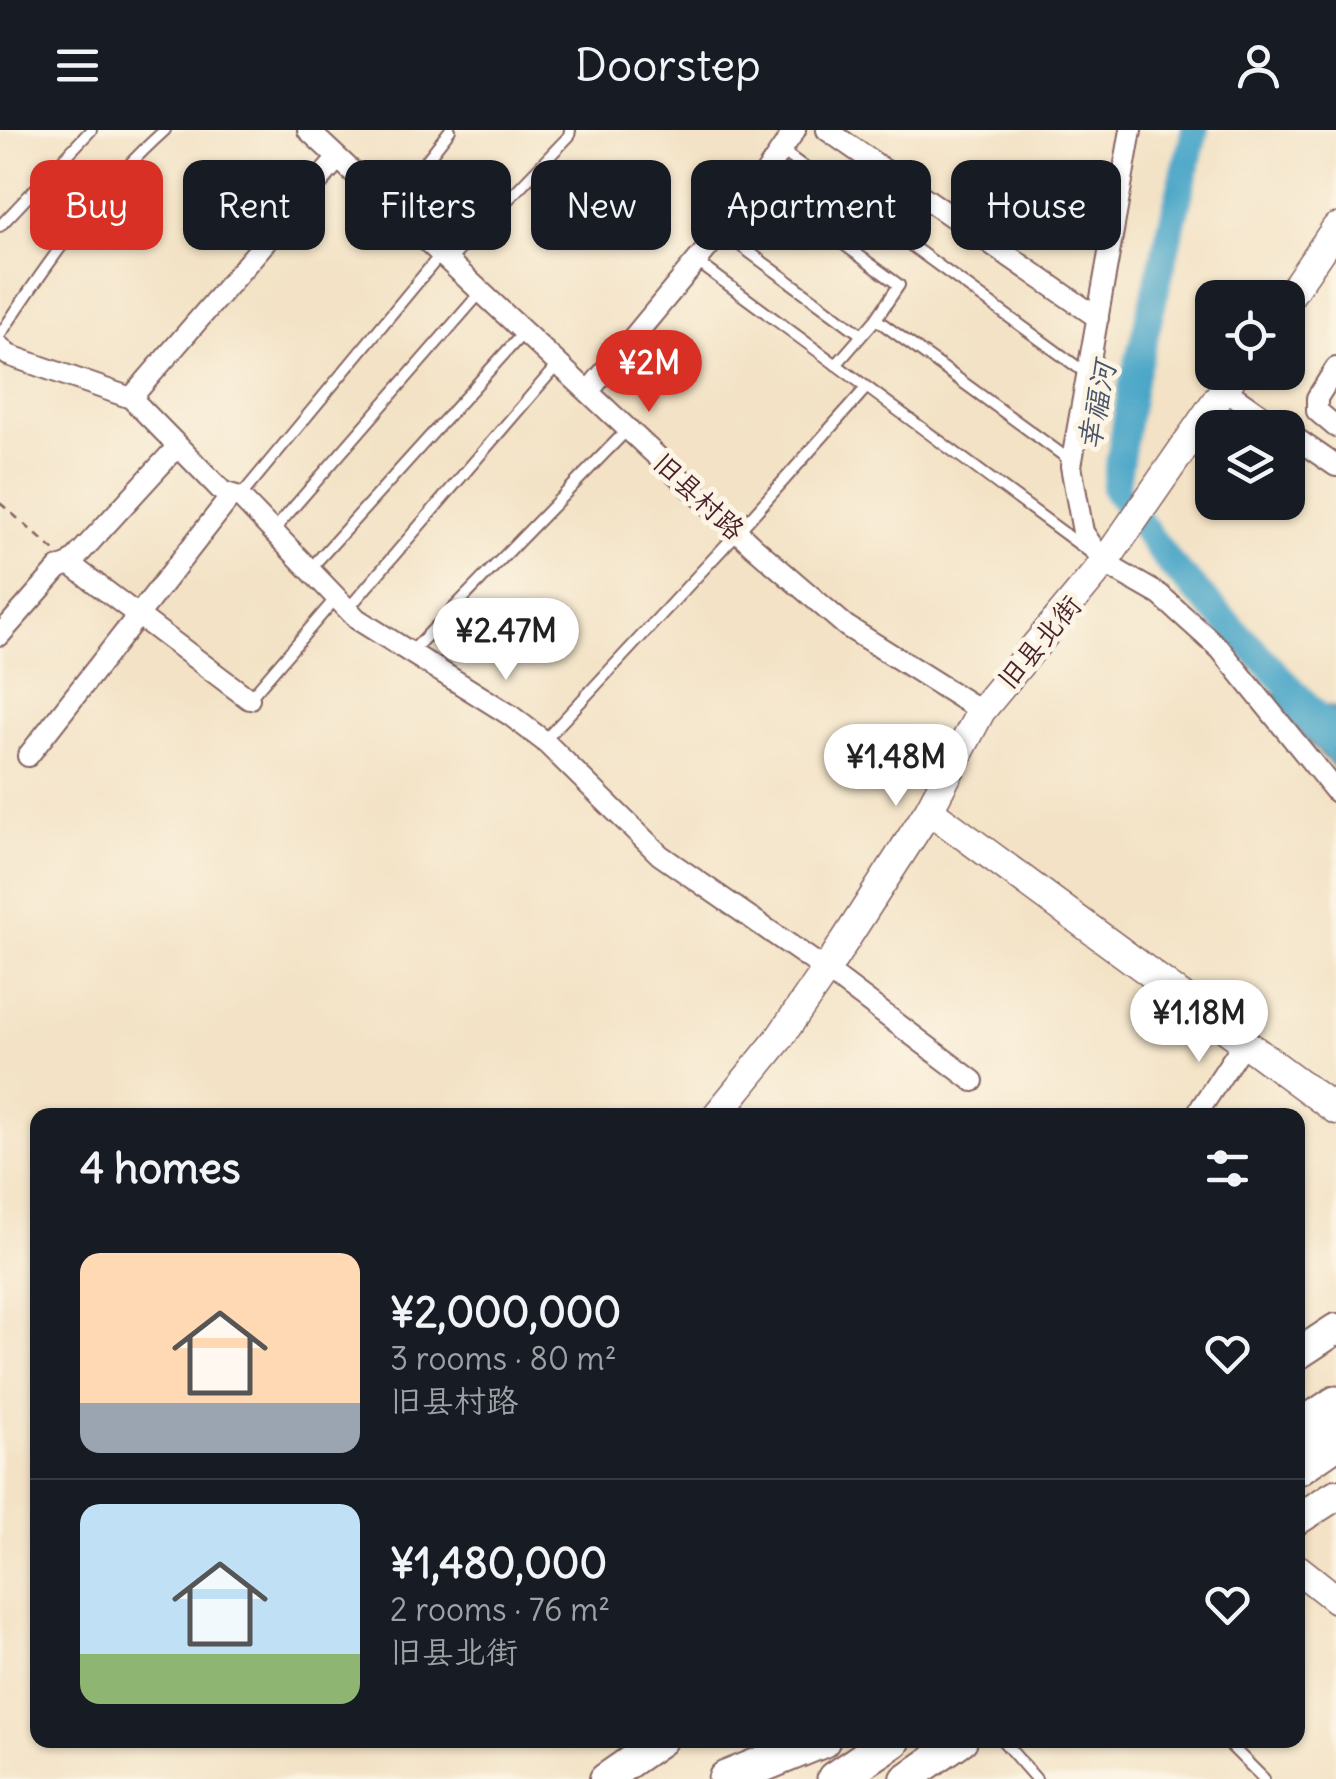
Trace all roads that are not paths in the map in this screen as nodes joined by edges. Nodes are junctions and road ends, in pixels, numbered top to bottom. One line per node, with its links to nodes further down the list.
1 (91, 130): 14 (lane)
2 (165, 130): 27 (lane)
3 (450, 130): 11 (lane)
4 (570, 130): 20 (lane)
5 (795, 130): 9 (street)
6 (827, 130): 24 (street)
7 (1131, 130): 24 (street)
8 (317, 133): 10 (street, 旧县村路)
9 (781, 150): 12 (street); 33 (lane)
10 (338, 158): 13 (street, 旧县村路); 38 (street)
11 (427, 160)
12 (774, 160)
13 (345, 165)
14 (0, 226)
15 (1336, 228): 22 (street)
16 (436, 250): 20 (street, 旧县村路)
17 (705, 250): 21 (street)
18 (745, 250): 28 (lane)
19 (852, 250): 25 (lane)
20 (444, 258): 23 (street, 旧县村路); 46 (lane)
21 (696, 261): 31 (lane); 37 (street)
22 (1300, 280)
23 (481, 292): 26 (street, 旧县村路); 47 (lane)
24 (1098, 318): 33 (street)
25 (876, 319): 28 (lane); 44 (lane)
26 (524, 332): 30 (street, 旧县村路); 51 (lane)
27 (0, 336)
28 (862, 336): 31 (lane)
29 (0, 348): 38 (street)
30 (558, 364): 37 (street, 旧县村路); 52 (lane)
31 (836, 365): 34 (lane)
32 (1336, 368): 40 (street)
33 (1088, 375): 44 (street)
34 (866, 388): 48 (lane); 49 (lane)
35 (1223, 390): 49 (street, 旧县北街)
36 (1240, 390): 39 (street)
37 (588, 392): 41 (street, 旧县村路)
38 (130, 398): 43 (street)
39 (1261, 410)
40 (1336, 427)
41 (628, 429): 48 (street, 旧县村路); 55 (lane)
42 (1305, 444): 45 (street)
43 (178, 446): 46 (street); 50 (street)
44 (1072, 462): 49 (street)
45 (1336, 466)
46 (236, 496): 47 (street); 53 (street)
47 (272, 531): 51 (street)
48 (738, 532): 57 (street, 旧县村路); 58 (lane)
49 (1104, 562): 57 (street, 旧县北街); 60 (street)
50 (70, 564): 53 (street); 54 (street)
51 (309, 569): 52 (street)
52 (343, 604): 55 (street); 56 (lane)
53 (136, 617): 56 (street); 59 (street)
54 (0, 635)
55 (410, 652): 58 (street)
56 (249, 699)
57 (982, 712): 61 (street, 旧县北街)
58 (544, 742): 62 (street)
59 (28, 756)
60 (1336, 792)
61 (929, 810): 62 (street, 旧县北街); 63 (street)
62 (826, 970): 64 (street); 65 (street, 旧县北街)
63 (1244, 1042): 66 (street); 67 (street)
64 (973, 1081)
65 (723, 1108)
66 (1201, 1108)
67 (1336, 1110)
68 (1336, 1329): 69 (main road)
69 (1305, 1349)
70 (1336, 1404): 71 (highway)
71 (1305, 1424)
72 (1336, 1441): 73 (highway)
73 (1305, 1462)
74 (1336, 1496): 75 (main road)
75 (1305, 1515)
76 (1305, 1575): 77 (street)
77 (1336, 1599)
78 (650, 1748): 85 (main road)
79 (805, 1748): 86 (highway)
80 (814, 1748): 87 (highway)
81 (881, 1748): 88 (highway)
82 (951, 1748): 89 (main road)
83 (1009, 1748): 90 (lane)
84 (1233, 1748): 91 (lane)
85 (605, 1779)
86 (726, 1779)
87 (772, 1779)
88 (835, 1779)
89 (906, 1779)
90 (1036, 1779)
91 (1264, 1779)

